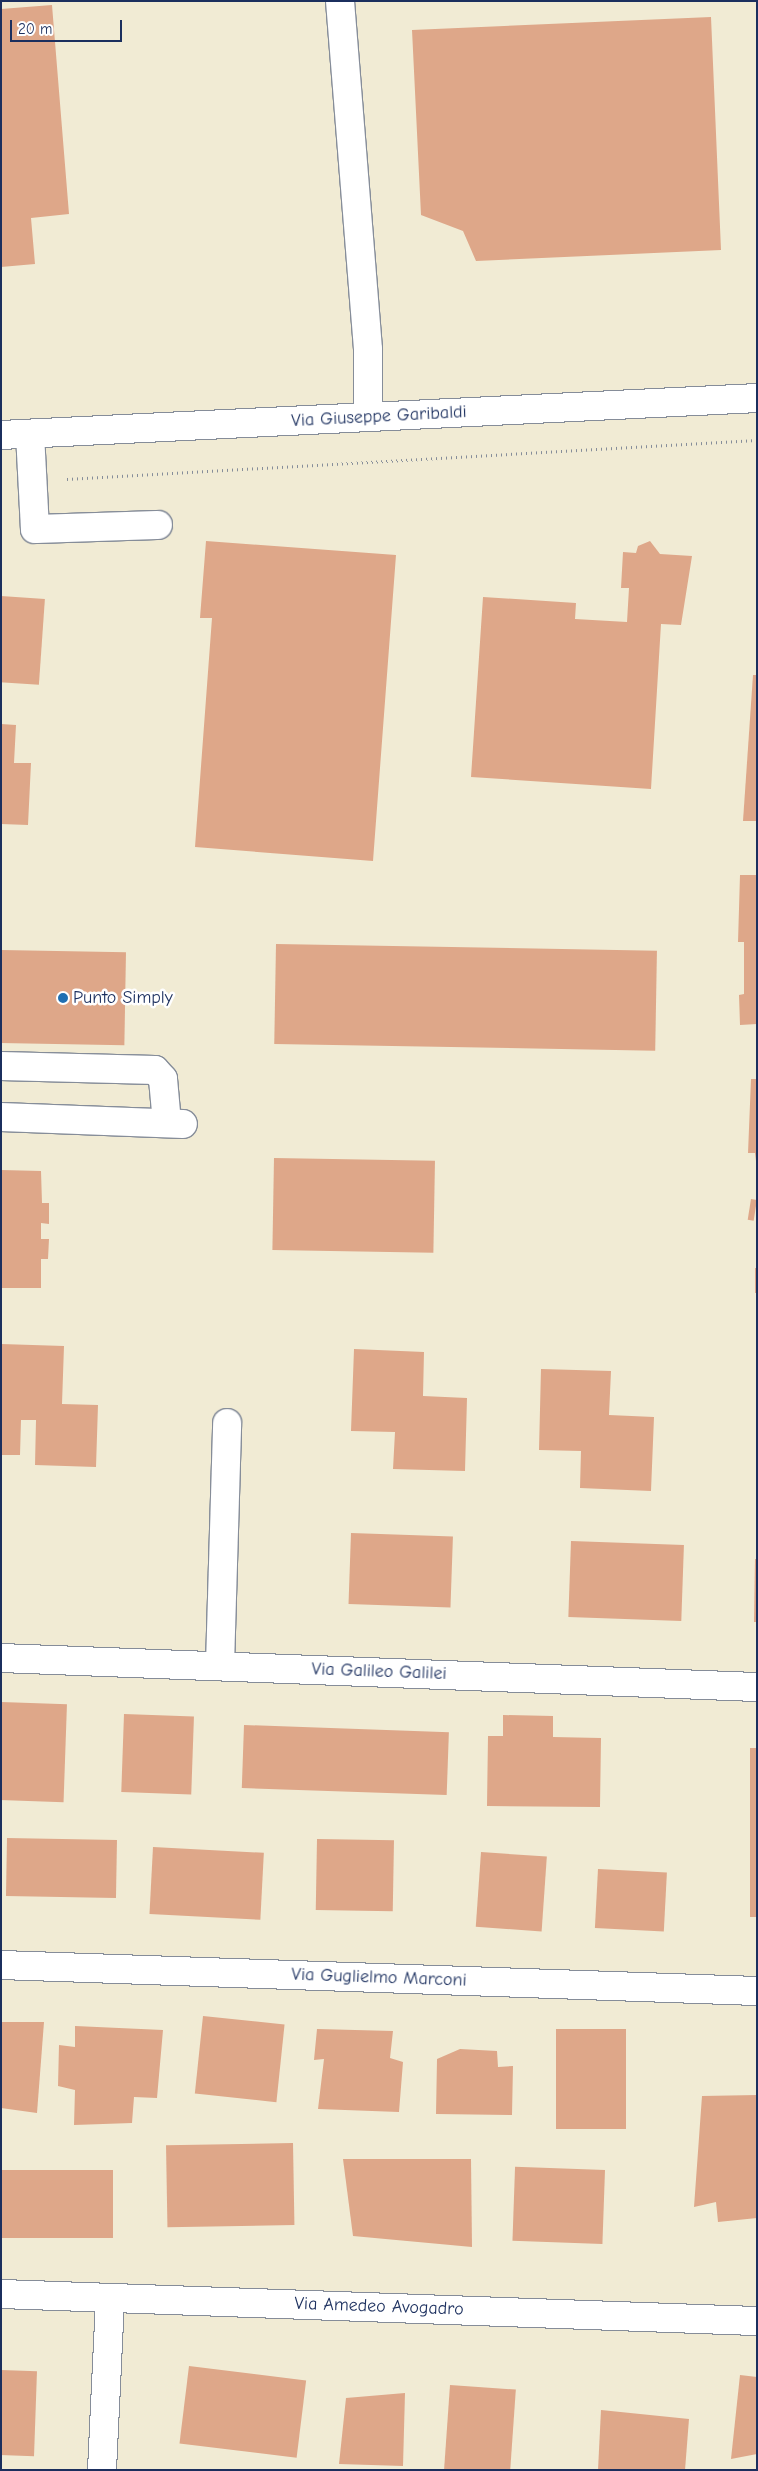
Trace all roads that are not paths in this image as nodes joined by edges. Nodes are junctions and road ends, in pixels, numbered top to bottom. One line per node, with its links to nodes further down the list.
1 (340, 1): 3 (street)
2 (757, 398): 3 (street, Via Giuseppe Garibaldi)
3 (368, 417): 4 (street, Via Giuseppe Garibaldi)
4 (30, 434): 5 (street, Via Giuseppe Garibaldi); 6 (street)
5 (1, 435)
6 (158, 525)
7 (1, 1066): 8 (street)
8 (1, 1116)
9 (227, 1423): 11 (street)
10 (1, 1658): 11 (street, Via Galileo Galilei)
11 (220, 1665): 12 (street, Via Galileo Galilei)
12 (757, 1687)
13 (1, 1965): 14 (street, Via Guglielmo Marconi)
14 (757, 1992)
15 (1, 2294): 16 (street, Via Amedeo Avogadro)
16 (110, 2298): 17 (street, Via Amedeo Avogadro); 18 (street)
17 (757, 2320)
18 (102, 2470)

